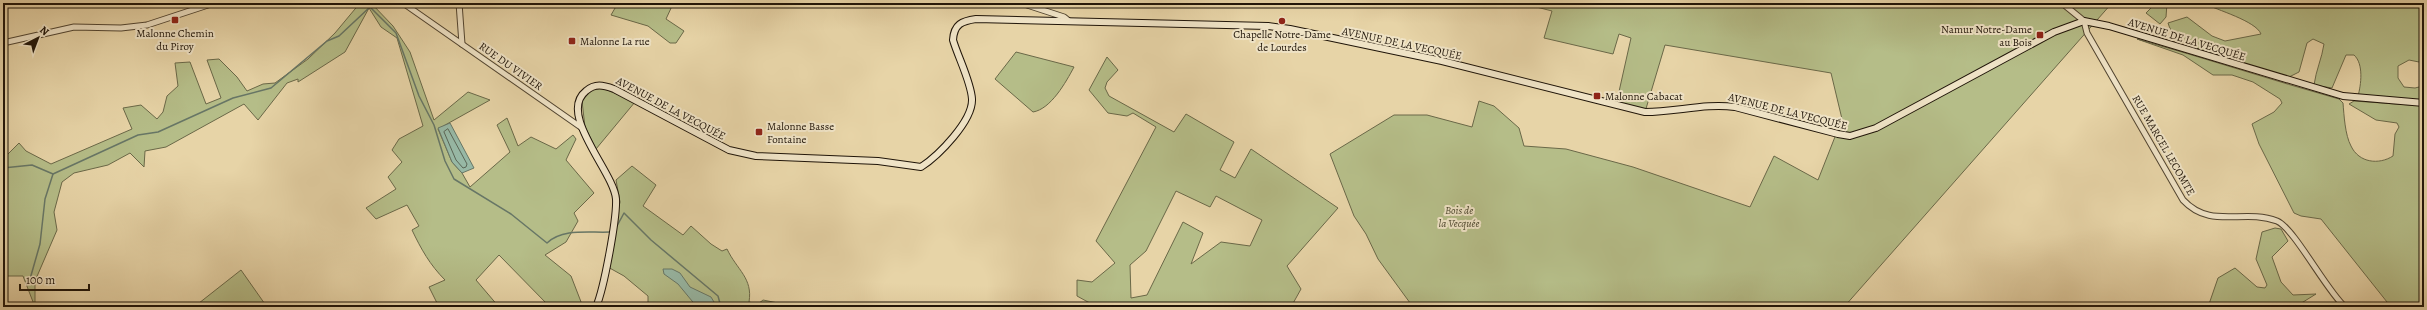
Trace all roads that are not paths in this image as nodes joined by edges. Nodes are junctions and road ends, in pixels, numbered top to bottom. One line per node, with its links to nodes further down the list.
1 (214, 3): 8 (street)
2 (403, 3): 9 (street)
3 (459, 3): 9 (street, RUE DU VIVIER)
4 (1021, 3): 6 (street)
5 (2062, 3): 7 (street)
6 (1069, 21): 7 (main road, AVENUE DE LA VECQUÉE); 11 (main road, AVENUE DE LA VECQUÉE)
7 (2084, 21): 10 (main road, AVENUE DE LA VECQUÉE); 13 (street, RUE MARCEL LECOMTE)
8 (3, 43)
9 (462, 44): 11 (street, RUE DU VIVIER)
10 (2424, 103)
11 (582, 128): 12 (main road, AVENUE DE LA VECQUÉE)
12 (596, 307)
13 (2345, 307)

